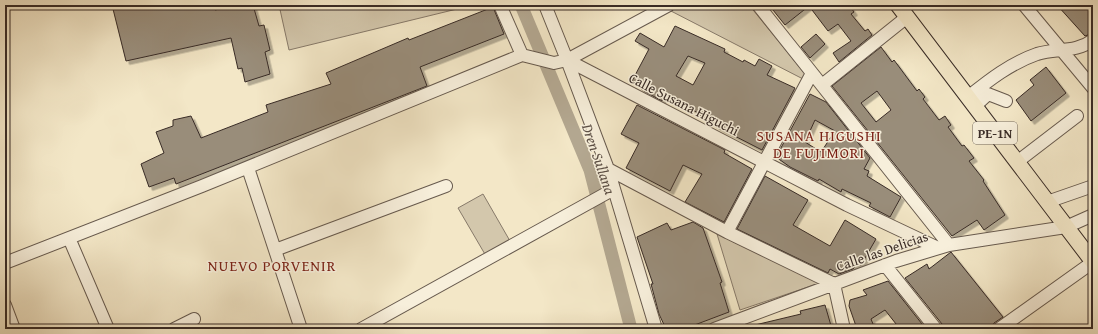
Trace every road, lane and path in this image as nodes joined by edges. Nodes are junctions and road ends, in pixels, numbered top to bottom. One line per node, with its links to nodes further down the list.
1 (500, 5): 10 (street)
2 (545, 5): 11 (street)
3 (667, 5): 11 (street)
4 (758, 5): 12 (street)
5 (898, 5): 7 (main road, PE-1N)
6 (1024, 5): 9 (street)
7 (908, 18): 13 (street); 16 (main road, PE-1N)
8 (1093, 40): 9 (street)
9 (1060, 50): 14 (street); 16 (street)
10 (523, 56): 11 (street); 20 (street)
11 (567, 60): 18 (street, Calle Susana Higuchi); 21 (street)
12 (812, 73): 13 (street); 18 (street)
13 (822, 85): 30 (street)
14 (1093, 88)
15 (1006, 101): 16 (street)
16 (972, 102): 19 (main road, PE-1N)
17 (1077, 116): 19 (street)
18 (764, 162): 28 (street); 30 (street, Calle Susana Higuchi)
19 (1017, 162): 25 (main road, PE-1N)
20 (248, 168): 29 (street); 32 (street)
21 (608, 169): 24 (street); 28 (street)
22 (446, 186): 32 (street)
23 (1093, 186): 25 (street)
24 (612, 191): 44 (street); 45 (street)
25 (1048, 202): 27 (main road, PE-1N)
26 (1093, 214): 27 (street, Calle las Delicias)
27 (1066, 227): 30 (street, Calle las Delicias); 31 (main road, PE-1N)
28 (727, 232): 36 (street)
29 (69, 238): 34 (street); 41 (street)
30 (944, 246): 35 (street, Calle las Delicias)
31 (1086, 246): 33 (main road, PE-1N)
32 (275, 250): 43 (street)
33 (1093, 262): 49 (street)
34 (5, 263)
35 (885, 265): 36 (street, Calle las Delicias); 48 (street)
36 (834, 284): 39 (street, Calle las Delicias); 47 (street)
37 (5, 305): 40 (street)
38 (194, 319): 42 (street)
39 (738, 325): 46 (street, Calle las Delicias)
40 (14, 329)
41 (108, 329)
42 (174, 329)
43 (301, 329)
44 (362, 329)
45 (656, 329)
46 (714, 329)
47 (844, 329)
48 (936, 329)
49 (999, 329)

